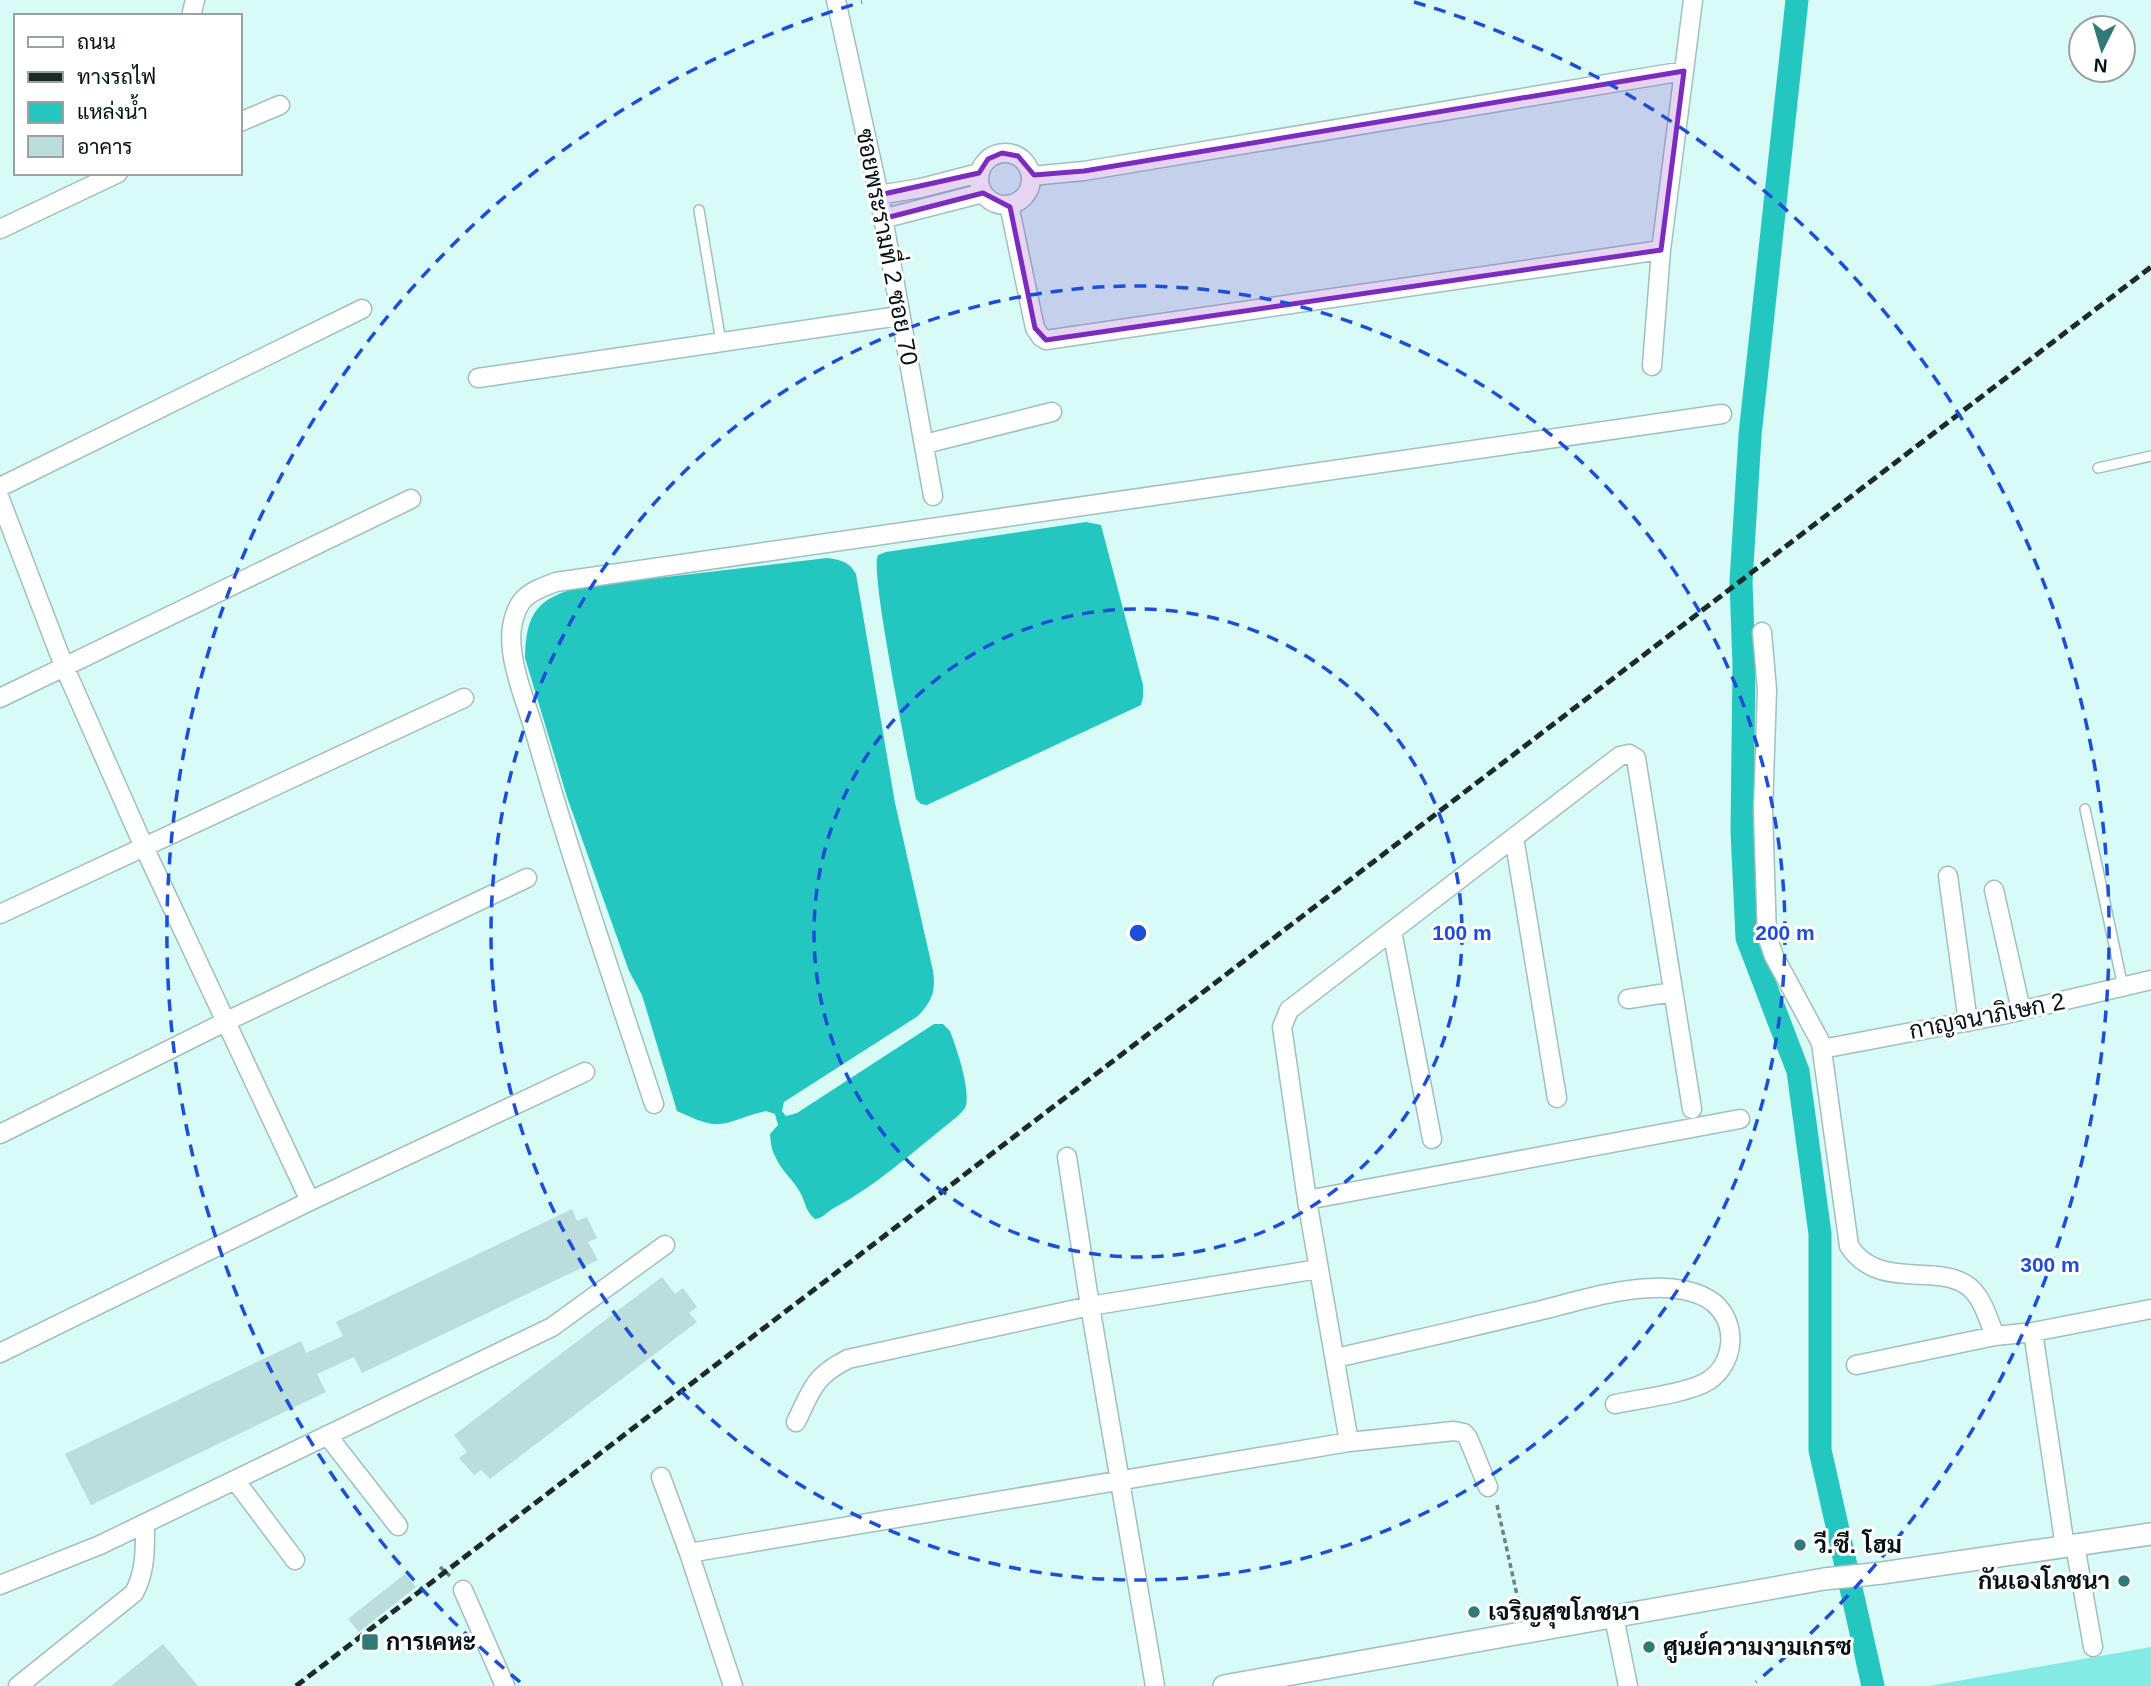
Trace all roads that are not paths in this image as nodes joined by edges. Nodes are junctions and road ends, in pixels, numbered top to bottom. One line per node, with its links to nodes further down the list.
1 (836, 0): 10 (street, ซอยพระรามที่ 2 ซอย 70)
2 (1693, 0): 3 (street)
3 (1684, 71): 8 (street); 15 (street)
4 (280, 105): 5 (street)
5 (242, 121)
6 (979, 173): 8 (street); 9 (street); 10 (street)
7 (117, 175): 14 (street)
8 (1031, 176): 11 (street)
9 (983, 193): 11 (street); 13 (street)
10 (879, 195): 13 (street, ซอยพระรามที่ 2 ซอย 70)
11 (1009, 205): 15 (street)
12 (699, 210): 18 (lane)
13 (882, 219): 17 (street, ซอยพระรามที่ 2 ซอย 70)
14 (0, 229)
15 (1661, 250): 19 (street)
16 (362, 309): 26 (street)
17 (899, 316): 18 (street); 23 (street, ซอยพระรามที่ 2 ซอย 70)
18 (720, 342): 20 (street)
19 (1652, 366)
20 (478, 378)
21 (1052, 411): 23 (street)
22 (1722, 414): 52 (street)
23 (925, 443): 27 (street, ซอยพระรามที่ 2 ซอย 70)
24 (2151, 456): 25 (lane)
25 (2098, 468)
26 (0, 487)
27 (933, 496)
28 (0, 499): 31 (street)
29 (411, 499): 31 (street)
30 (1762, 632): 49 (street)
31 (64, 666): 32 (street); 36 (street)
32 (0, 698)
33 (464, 698): 36 (street)
34 (2085, 808): 43 (lane)
35 (1514, 837): 41 (street); 44 (street); 51 (street)
36 (144, 847): 40 (street); 47 (street)
37 (1948, 876): 48 (street)
38 (527, 878): 47 (street)
39 (1994, 890): 46 (street)
40 (0, 914)
41 (1392, 931): 56 (street); 58 (street)
42 (2151, 980): 43 (street, กาญจนาภิเษก 2)
43 (2123, 987): 46 (street, กาญจนาภิเษก 2)
44 (1674, 992): 45 (street); 53 (street)
45 (1628, 999)
46 (2021, 1010): 48 (street, กาญจนาภิเษก 2)
47 (227, 1021): 55 (street); 59 (street)
48 (1968, 1022): 49 (street, กาญจนาภิเษก 2)
49 (1822, 1049): 65 (street)
50 (585, 1072): 59 (street)
51 (1557, 1098)
52 (653, 1104)
53 (1692, 1109)
54 (1740, 1119): 58 (street)
55 (0, 1134)
56 (1432, 1139)
57 (1067, 1157): 62 (street)
58 (1307, 1200): 61 (street)
59 (310, 1201): 66 (street)
60 (665, 1245): 71 (street)
61 (1318, 1269): 62 (street); 67 (street)
62 (1090, 1306): 70 (street); 74 (street)
63 (2151, 1309): 64 (street)
64 (2033, 1332): 65 (street); 80 (street)
65 (1995, 1336): 68 (street)
66 (0, 1353)
67 (1336, 1359): 69 (street); 72 (street)
68 (1856, 1365)
69 (1615, 1404)
70 (796, 1422)
71 (327, 1435): 75 (street); 78 (street)
72 (1349, 1442): 74 (street); 76 (street)
73 (661, 1477): 81 (street)
74 (1120, 1479): 81 (street); 90 (street)
75 (235, 1480): 77 (street); 82 (street)
76 (1492, 1493)
77 (145, 1523): 83 (street); 87 (street)
78 (398, 1526)
79 (2151, 1534): 80 (street)
80 (2070, 1546): 85 (street); 86 (street)
81 (690, 1553): 89 (street)
82 (295, 1560)
83 (0, 1585)
84 (463, 1590): 88 (street)
85 (1614, 1617): 91 (street); 92 (street)
86 (2093, 1647)
87 (18, 1686)
88 (505, 1686)
89 (733, 1686)
90 (1156, 1686)
91 (1224, 1686)
92 (1628, 1686)

